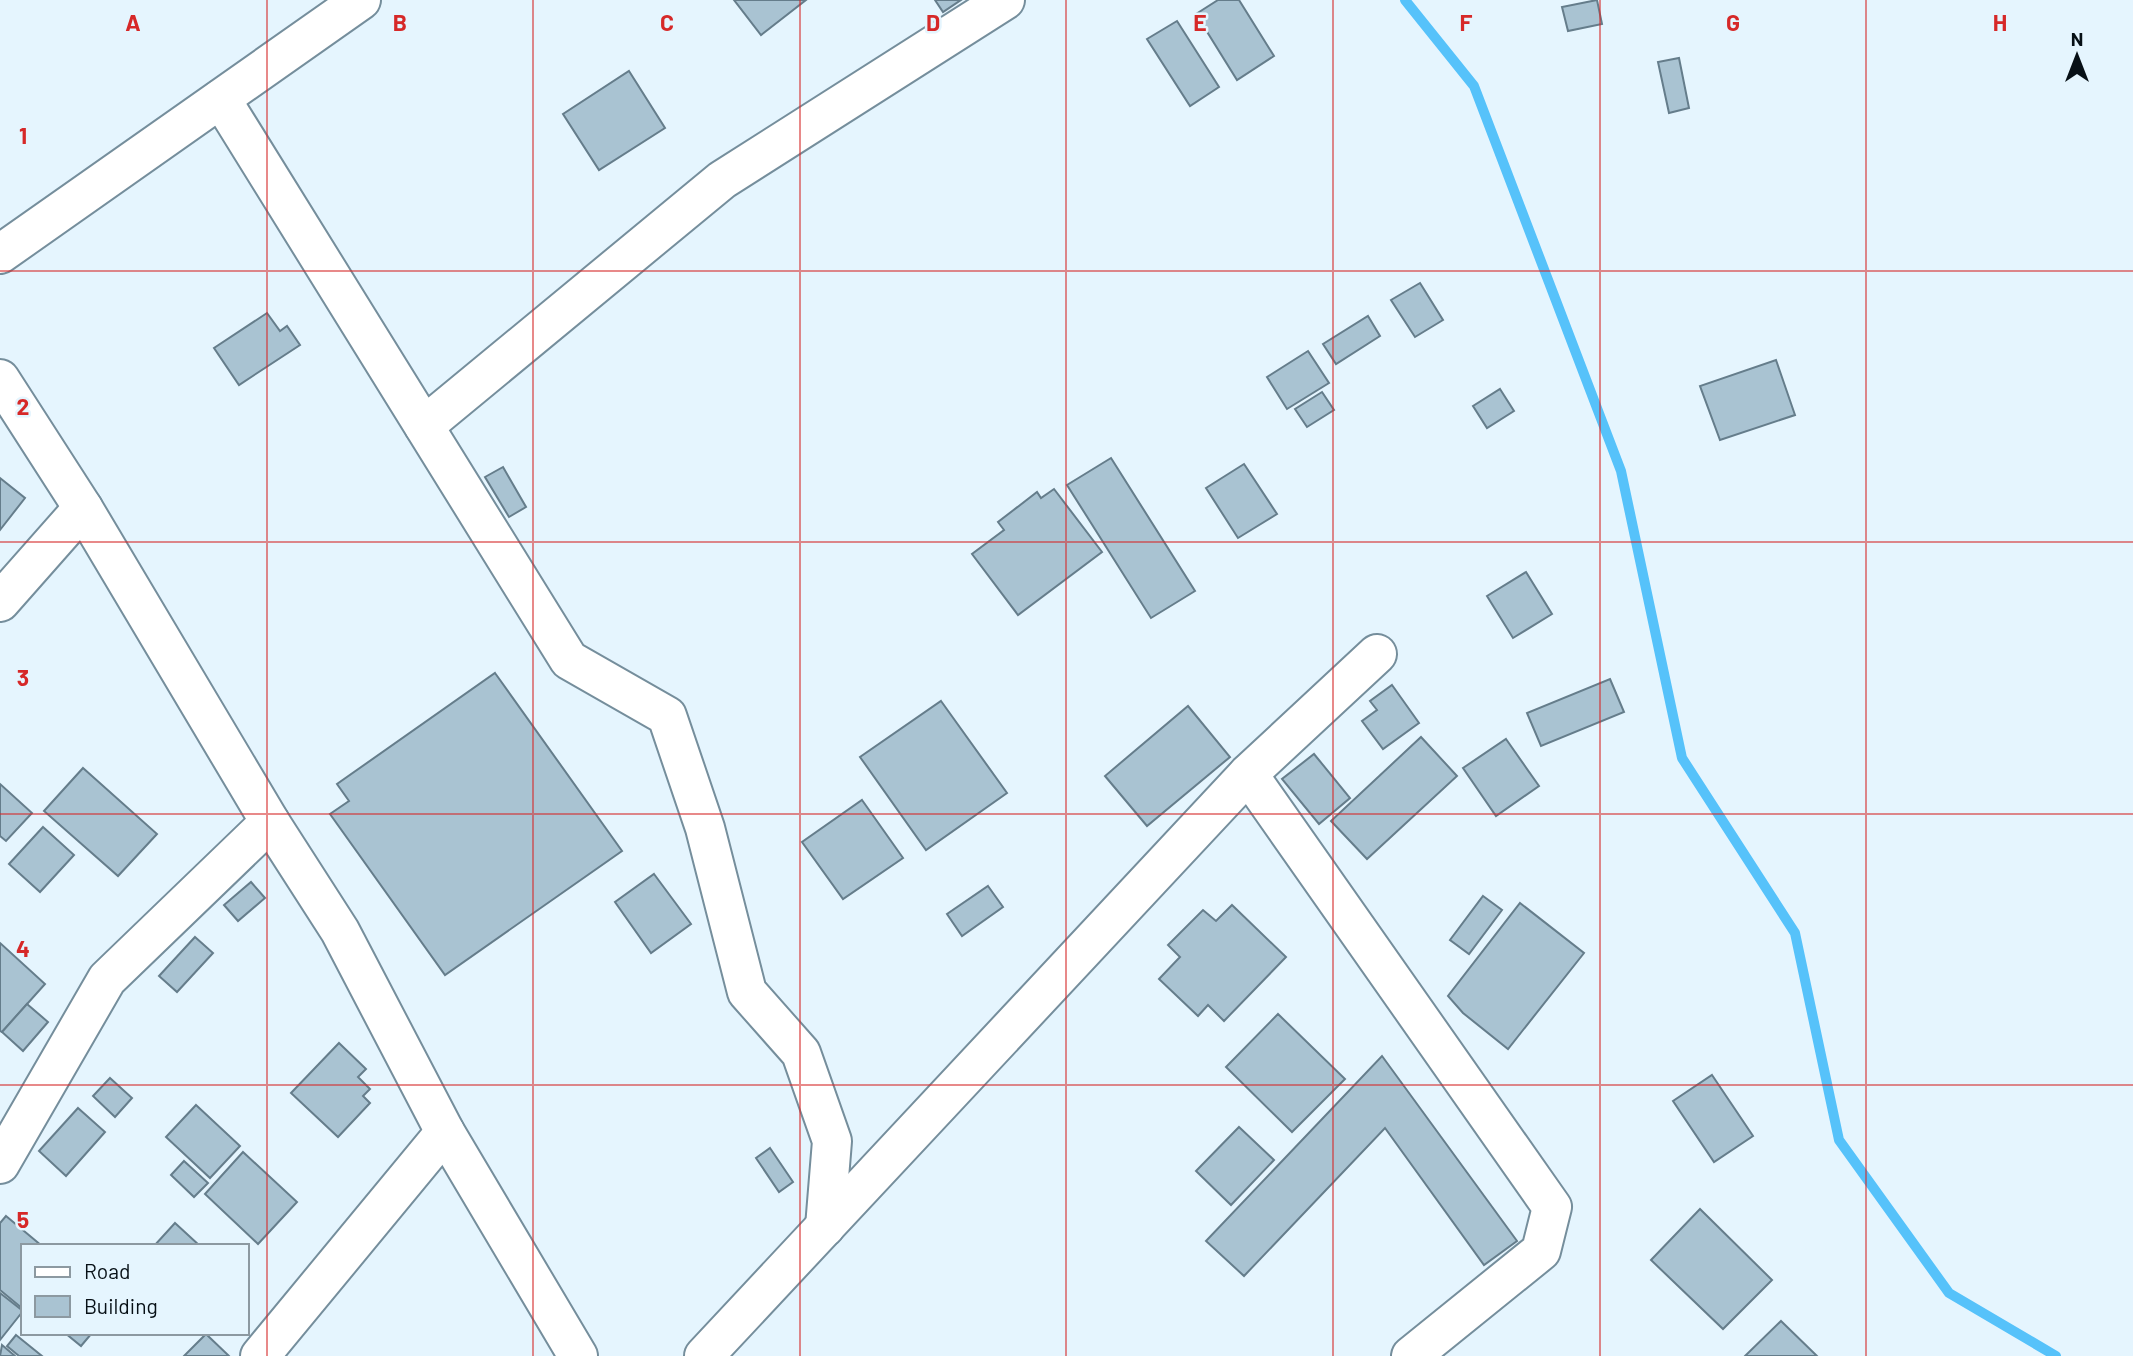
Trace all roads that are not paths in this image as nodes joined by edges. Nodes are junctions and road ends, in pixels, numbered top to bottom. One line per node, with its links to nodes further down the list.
1 (361, 0): 3 (street)
2 (1005, 0): 6 (street)
3 (221, 99): 4 (street); 6 (street)
4 (0, 254)
5 (0, 379): 7 (street)
6 (424, 426): 14 (street)
7 (83, 508): 8 (street); 11 (street)
8 (0, 602)
9 (1377, 654): 10 (street)
10 (1248, 774): 14 (street); 18 (street)
11 (270, 822): 12 (street); 13 (street)
12 (445, 1132): 15 (street); 16 (street)
13 (0, 1164)
14 (825, 1227): 17 (street)
15 (260, 1356)
16 (578, 1356)
17 (704, 1356)
18 (1411, 1356)

